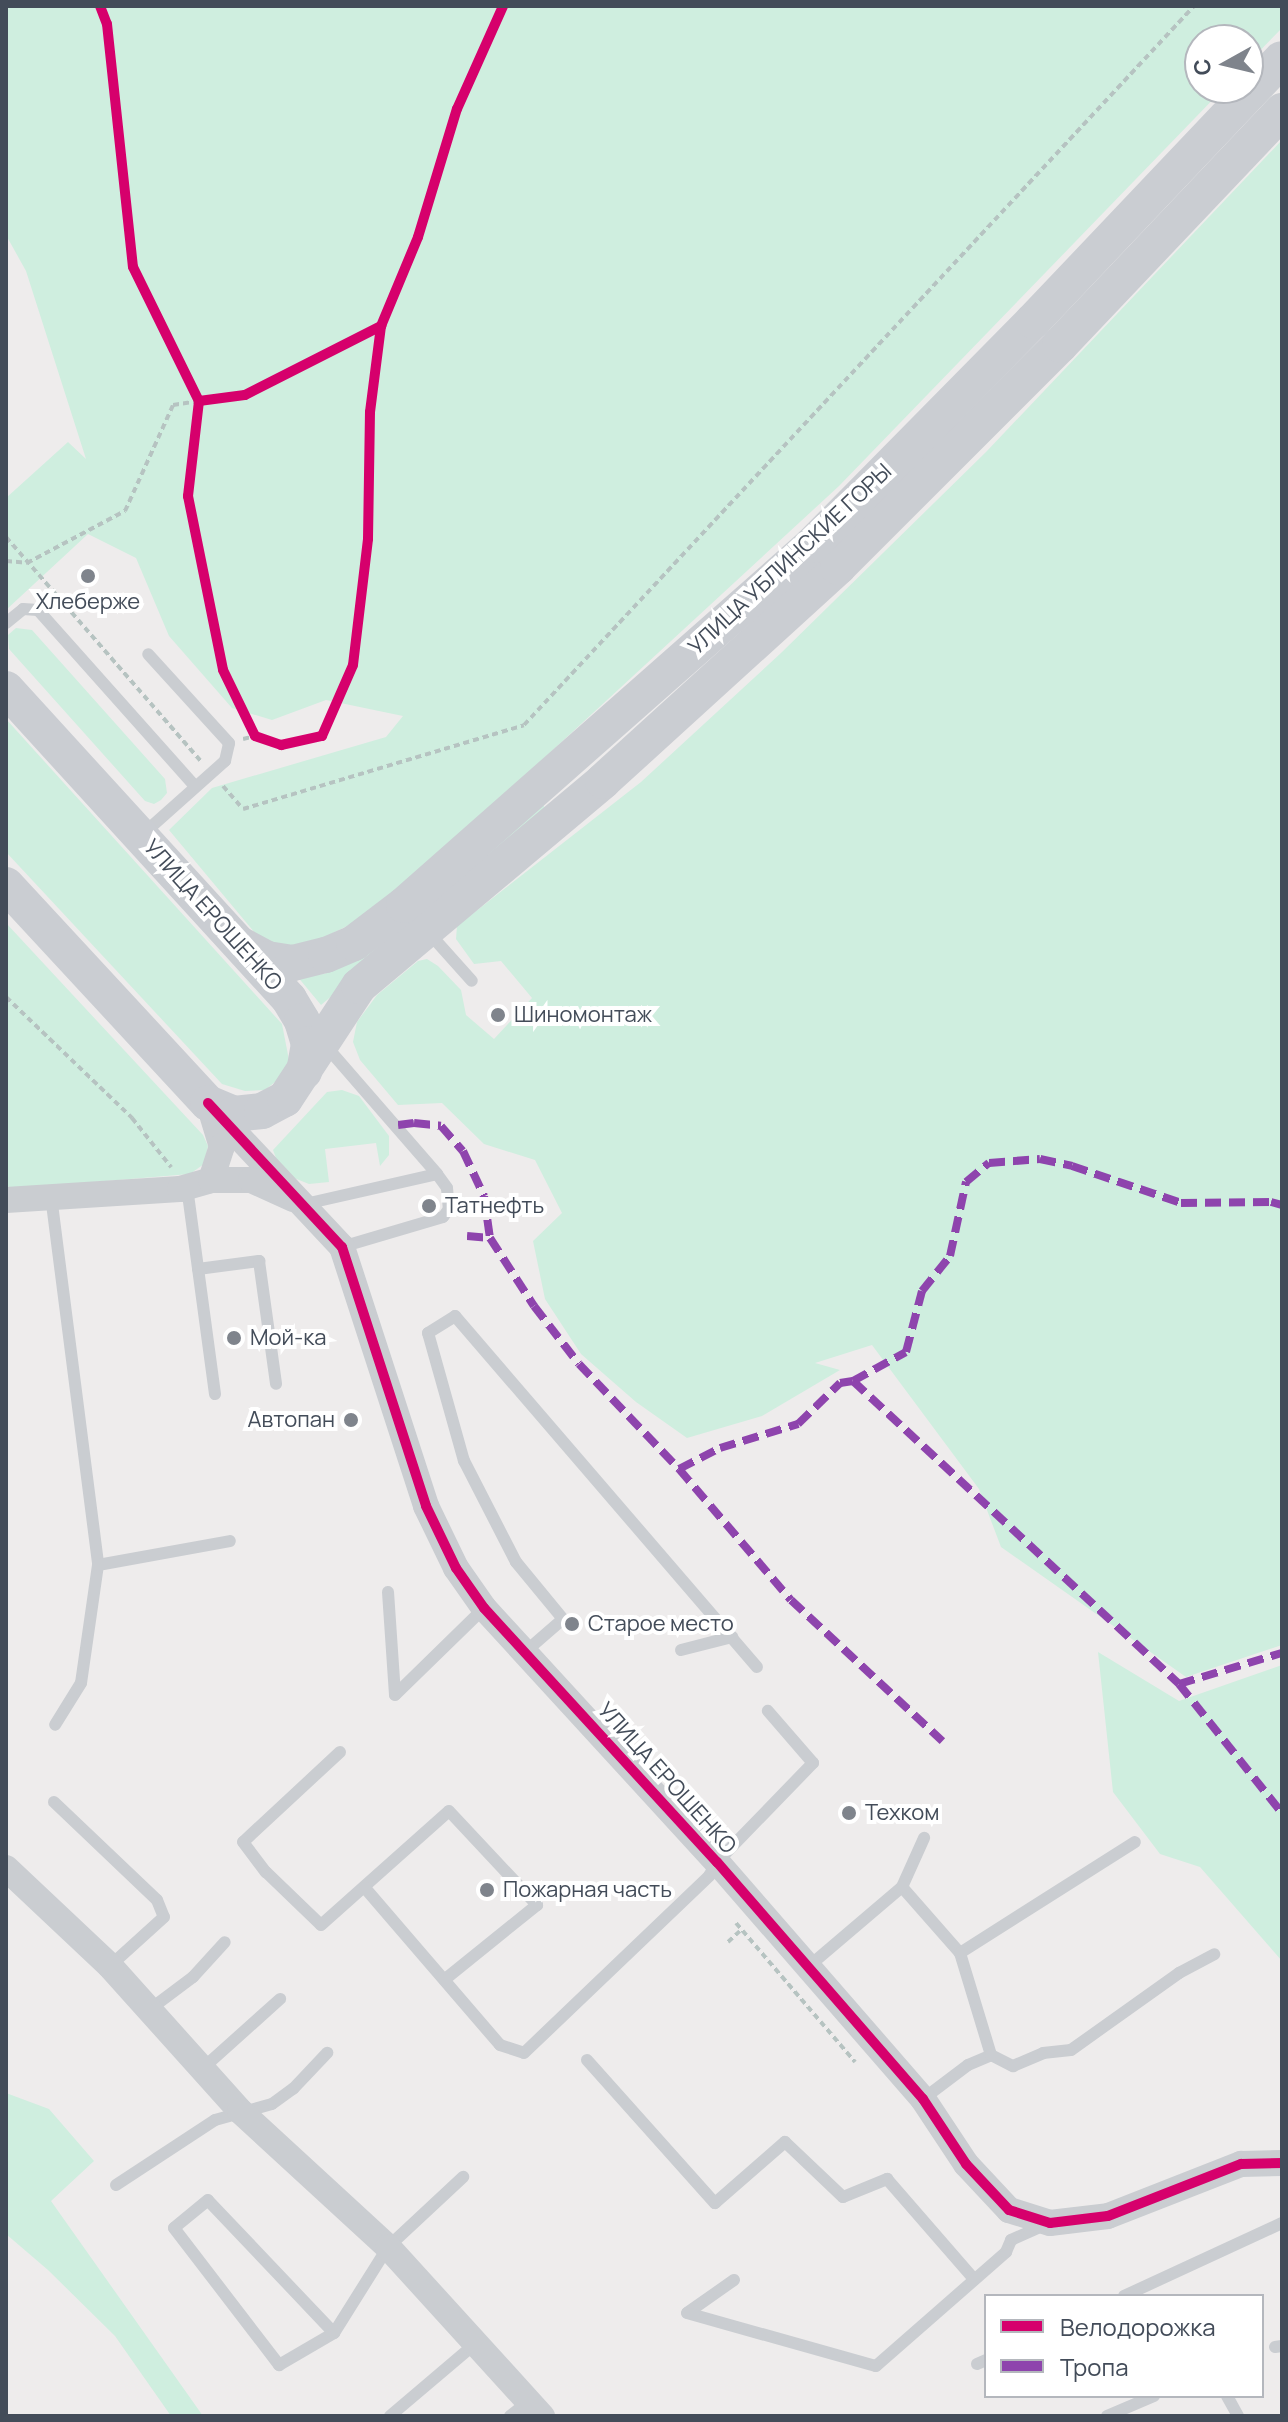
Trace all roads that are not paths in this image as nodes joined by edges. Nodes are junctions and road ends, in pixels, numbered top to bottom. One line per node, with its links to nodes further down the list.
1 (1282, 59): 10 (main road, УЛИЦА УБЛИНСКИЕ ГОРЫ)
2 (1282, 111): 9 (main road, УЛИЦА УБЛИНСКИЕ ГОРЫ)
3 (6, 623): 6 (lane)
4 (148, 654): 6 (lane)
5 (6, 689): 7 (main road, УЛИЦА ЕРОШЕНКО)
6 (195, 786): 7 (lane)
7 (141, 836): 10 (main road, УЛИЦА ЕРОШЕНКО)
8 (6, 885): 13 (main road, УЛИЦА ЕРОШЕНКО)
9 (427, 930): 11 (lane); 12 (main road, УЛИЦА УБЛИНСКИЕ ГОРЫ)
10 (241, 945): 12 (main road, УЛИЦА ЕРОШЕНКО)
11 (472, 981)
12 (304, 1071): 13 (main road); 14 (street); 15 (lane)
13 (208, 1103): 14 (street, УЛИЦА ЕРОШЕНКО); 16 (street, УЛИЦА ЕРОШЕНКО)
14 (249, 1146): 16 (street); 19 (street, УЛИЦА ЕРОШЕНКО)
15 (437, 1174): 19 (lane); 20 (lane)
16 (193, 1185): 17 (street); 19 (street); 21 (lane)
17 (51, 1196): 18 (street); 25 (lane)
18 (6, 1200)
19 (305, 1204): 20 (street, УЛИЦА ЕРОШЕНКО)
20 (342, 1247): 27 (street, УЛИЦА ЕРОШЕНКО)
21 (198, 1269): 22 (lane); 23 (lane)
22 (276, 1384)
23 (215, 1394)
24 (230, 1541): 25 (lane)
25 (98, 1565): 33 (lane)
26 (388, 1592): 27 (lane)
27 (484, 1608): 30 (street, УЛИЦА ЕРОШЕНКО)
28 (732, 1637): 29 (lane); 30 (lane); 31 (lane)
29 (681, 1650)
30 (525, 1652): 38 (street, УЛИЦА ЕРОШЕНКО)
31 (757, 1667)
32 (768, 1711): 38 (lane)
33 (55, 1725)
34 (340, 1752): 41 (lane)
35 (54, 1802): 45 (lane)
36 (924, 1838): 40 (lane)
37 (1135, 1842): 43 (lane)
38 (717, 1862): 46 (street, УЛИЦА ЕРОШЕНКО); 47 (lane)
39 (6, 1868): 45 (street)
40 (902, 1887): 43 (lane); 46 (lane)
41 (365, 1888): 47 (lane); 47 (lane)
42 (225, 1942): 49 (lane)
43 (960, 1953): 51 (lane)
44 (1214, 1954): 51 (lane)
45 (110, 1966): 49 (street)
46 (808, 1967): 54 (street, УЛИЦА ЕРОШЕНКО)
47 (444, 1980)
48 (280, 1999): 53 (lane)
49 (149, 2010): 53 (street)
50 (327, 2053): 55 (lane)
51 (991, 2055): 54 (lane)
52 (587, 2060): 62 (lane)
53 (202, 2069): 55 (street)
54 (923, 2099): 59 (street, УЛИЦА ЕРОШЕНКО)
55 (240, 2111): 58 (lane); 61 (street)
56 (1282, 2163): 59 (street, УЛИЦА ЕРОШЕНКО)
57 (463, 2177): 61 (lane)
58 (116, 2185)
59 (1050, 2223): 62 (lane)
60 (1282, 2223): 64 (lane)
61 (388, 2247): 65 (lane); 66 (street)
62 (974, 2279): 63 (lane)
63 (734, 2280)
64 (1128, 2294)
65 (334, 2333): 65 (lane)
66 (476, 2343): 69 (street); 70 (lane)
67 (1149, 2398): 71 (lane)
68 (1228, 2398): 72 (lane)
69 (527, 2411)
70 (390, 2416)
71 (1107, 2416)
72 (1238, 2416)

